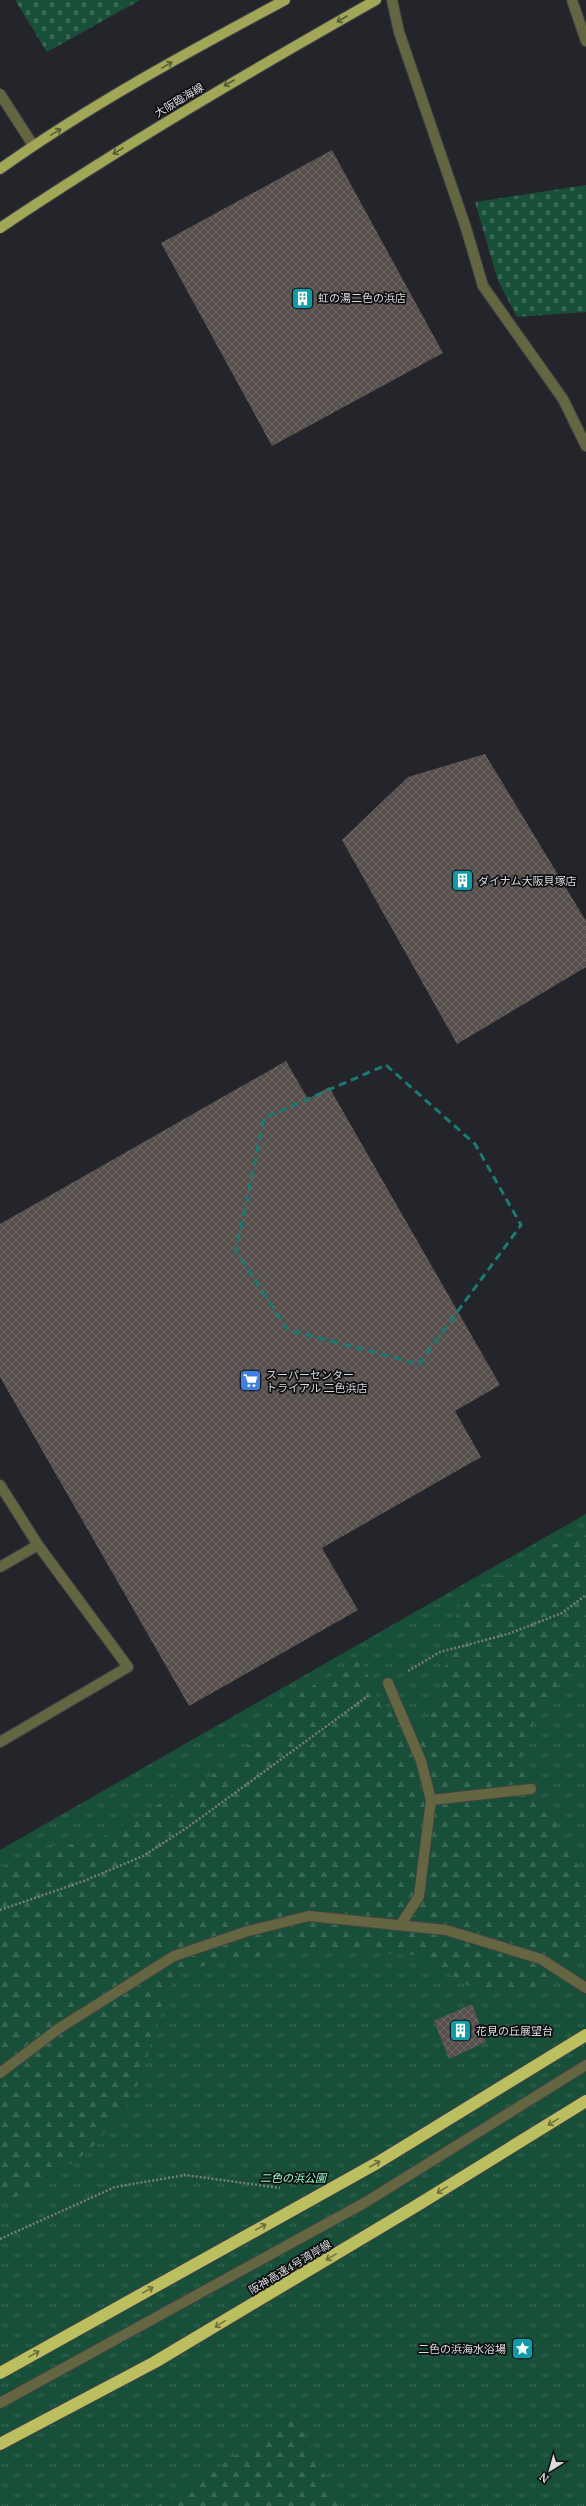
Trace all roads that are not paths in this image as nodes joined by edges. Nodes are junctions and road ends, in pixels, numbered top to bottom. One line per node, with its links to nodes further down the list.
1 (285, 0): 7 (main road, one-way to 1)
2 (376, 0): 9 (main road, 大阪臨海線, one-way to 9)
3 (392, 0): 10 (street)
4 (572, 0): 5 (street)
5 (586, 41)
6 (0, 94): 7 (street)
7 (33, 145): 8 (main road)
8 (0, 169)
9 (0, 228)
10 (586, 446)
11 (0, 1485): 12 (street)
12 (38, 1545): 13 (street); 15 (street)
13 (0, 1567)
14 (388, 1683): 17 (street)
15 (0, 1742)
16 (531, 1790): 17 (street)
17 (431, 1800): 18 (street)
18 (401, 1924): 19 (street); 22 (street)
19 (586, 1988)
20 (586, 2035): 24 (highway, one-way to 20, bridge)
21 (586, 2065): 25 (street)
22 (0, 2073)
23 (586, 2101): 26 (highway, 阪神高速4号湾岸線, one-way to 26)
24 (0, 2373)
25 (0, 2403)
26 (0, 2444)

